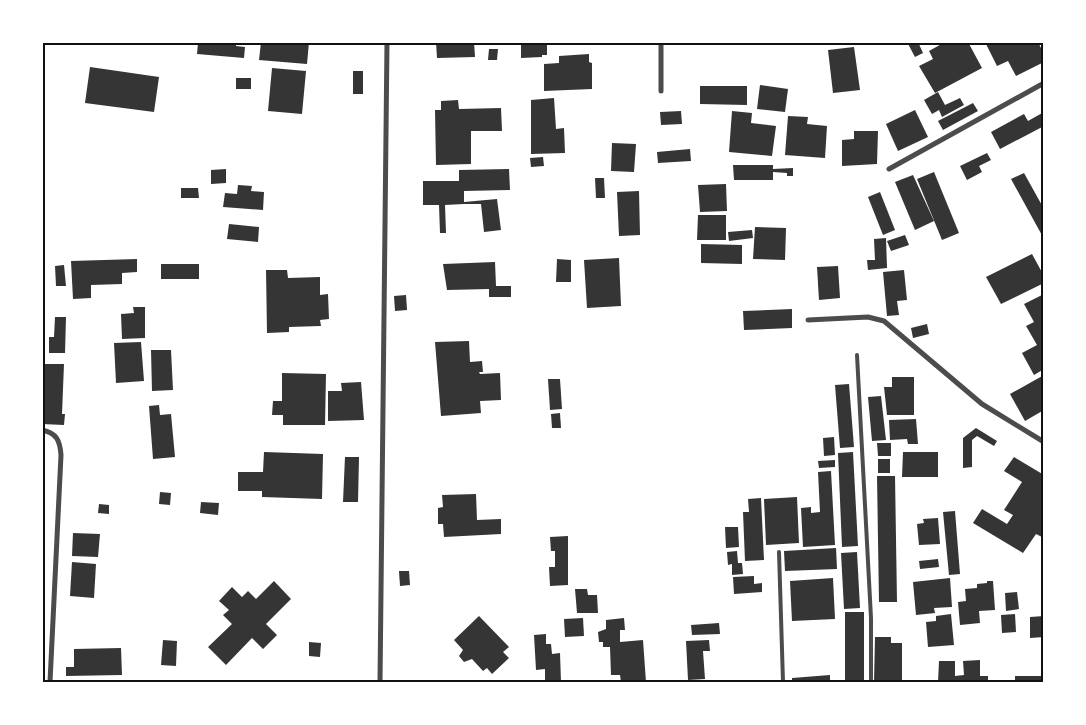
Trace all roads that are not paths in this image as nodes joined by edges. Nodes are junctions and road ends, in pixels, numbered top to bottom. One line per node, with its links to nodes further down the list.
1 (387, 42): 12 (street)
2 (661, 42): 4 (street)
3 (1044, 83): 5 (street)
4 (661, 91)
5 (888, 170)
6 (808, 320): 9 (street)
7 (857, 355): 14 (lane)
8 (42, 430): 11 (street)
9 (1044, 442)
10 (779, 552): 13 (lane)
11 (50, 682)
12 (380, 682)
13 (783, 682)
14 (871, 682)

